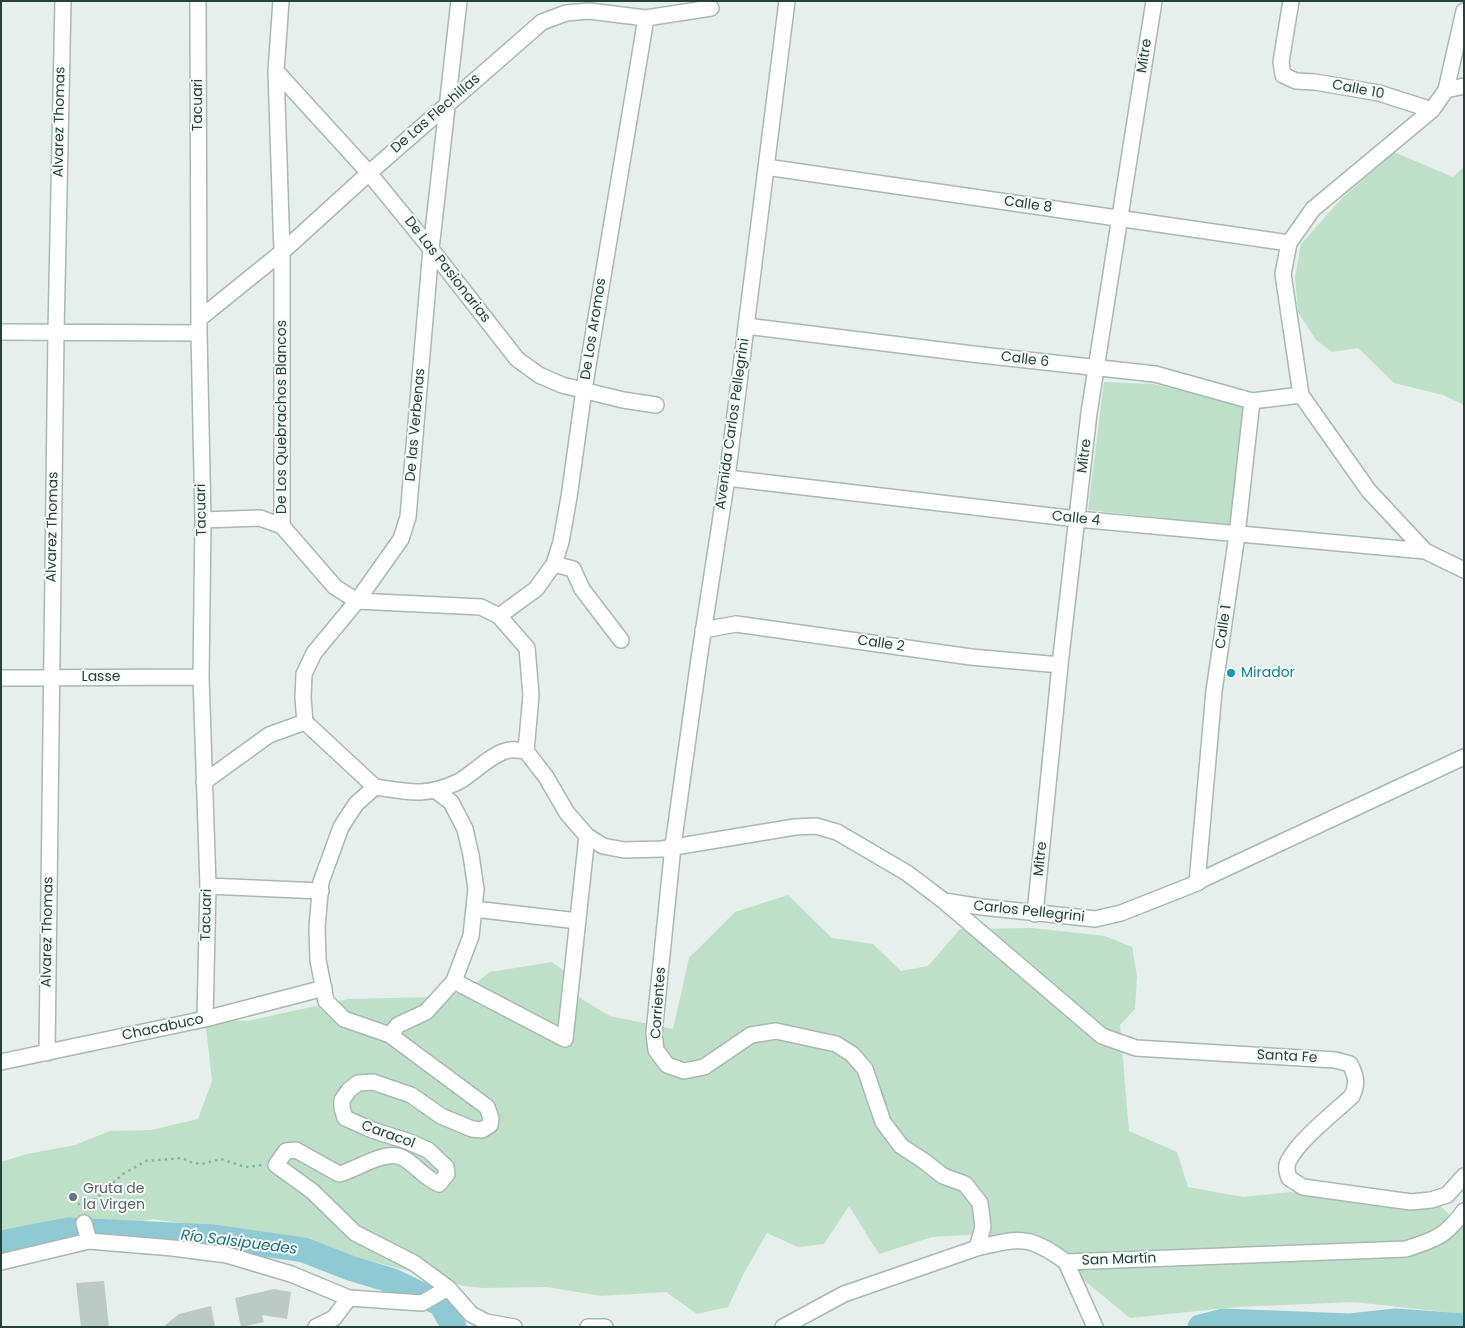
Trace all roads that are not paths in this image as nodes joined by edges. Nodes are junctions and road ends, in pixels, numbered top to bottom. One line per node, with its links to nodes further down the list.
1 (63, 1): 25 (street, Alvarez Thomas)
2 (198, 1): 22 (street, Tacuari)
3 (281, 1): 11 (street, De Los Quebrachos Blancos)
4 (459, 1): 14 (street, De las Verbenas)
5 (787, 1): 16 (street, Avenida Carlos Pellegrini)
6 (1154, 1): 18 (street, Mitre)
7 (1291, 1): 15 (street, Calle 10)
8 (712, 8): 10 (street, De Las Flechillas)
9 (1464, 11): 13 (street)
10 (646, 18): 14 (street, De Las Flechillas); 27 (street, De Los Aromos)
11 (276, 71): 17 (street, De Las Pasionarias); 21 (street, De Los Quebrachos Blancos)
12 (1464, 86): 13 (street)
13 (1446, 90): 15 (street)
14 (447, 105): 17 (street, De Las Flechillas); 20 (street, De las Verbenas)
15 (1432, 110): 19 (street)
16 (766, 167): 18 (street, Calle 8); 23 (street, Avenida Carlos Pellegrini)
17 (369, 173): 20 (street, De Las Pasionarias); 21 (street, De Las Flechillas)
18 (1120, 219): 19 (street, Calle 8); 26 (street, Mitre)
19 (1290, 244): 28 (street)
20 (431, 249): 27 (street, De Las Pasionarias); 39 (street, De las Verbenas)
21 (282, 252): 22 (street, De Las Flechillas); 34 (street, De Los Quebrachos Blancos)
22 (199, 326): 25 (street); 33 (street, Tacuari)
23 (746, 326): 26 (street, Calle 6); 31 (street, Avenida Carlos Pellegrini)
24 (1, 332): 25 (street)
25 (56, 332): 46 (street, Alvarez Thomas)
26 (1098, 368): 29 (street, Calle 6); 32 (street, Mitre)
27 (584, 390): 30 (street, De Las Pasionarias); 37 (street, De Los Aromos)
28 (1301, 395): 29 (street, Calle 6); 36 (street)
29 (1252, 401): 35 (street, Calle 1)
30 (656, 405)
31 (727, 478): 32 (street, Calle 4); 41 (street, Avenida Carlos Pellegrini)
32 (1077, 519): 35 (street, Calle 4); 43 (street, Mitre)
33 (203, 520): 34 (street); 44 (street, Tacuari)
34 (282, 526): 39 (street, De Los Quebrachos Blancos)
35 (1237, 534): 36 (street, Calle 4); 55 (street, Calle 1)
36 (1425, 551): 38 (street)
37 (554, 564): 40 (street, De Los Aromos); 42 (street)
38 (1464, 570)
39 (357, 601): 40 (street, De Los Quebrachos Blancos); 47 (street, De las Verbenas)
40 (499, 616): 48 (street, De Los Quebrachos Blancos)
41 (703, 630): 43 (street, Calle 2); 54 (street, Avenida Carlos Pellegrini)
42 (621, 640)
43 (1060, 665): 60 (street, Mitre)
44 (201, 677): 46 (street, Lasse); 50 (street, Tacuari)
45 (1, 678): 46 (street, Lasse)
46 (51, 678): 66 (street, Alvarez Thomas)
47 (305, 722): 50 (street); 51 (street)
48 (526, 751): 52 (street); 53 (street)
49 (1464, 756): 55 (street, Carlos Pellegrini)
50 (204, 782): 56 (street, Tacuari)
51 (375, 787): 52 (street); 57 (street, Caracol)
52 (435, 790): 59 (street)
53 (587, 836): 54 (street, Carlos Pellegrini); 61 (street)
54 (673, 846): 58 (street, Carlos Pellegrini); 72 (street, Corrientes)
55 (1197, 883): 60 (street, Carlos Pellegrini)
56 (208, 886): 57 (street); 64 (street, Tacuari)
57 (321, 891): 63 (street, Caracol)
58 (944, 901): 60 (street, Carlos Pellegrini); 68 (street, Santa Fe)
59 (474, 909): 61 (street); 62 (street)
60 (1035, 914)
61 (578, 921): 62 (street)
62 (454, 981): 65 (street)
63 (324, 988): 64 (street, Chacabuco); 65 (street, Caracol)
64 (206, 1019): 66 (street, Chacabuco)
65 (390, 1035): 75 (street, Caracol)
66 (47, 1053): 67 (street, Chacabuco)
67 (1, 1062)
68 (1464, 1176)
69 (1464, 1211): 74 (street, San Martín)
70 (83, 1216): 71 (street)
71 (89, 1242): 73 (street); 76 (street)
72 (977, 1248): 74 (street, San Martín); 81 (street, San Martín)
73 (1, 1262)
74 (1066, 1262): 82 (street)
75 (448, 1288): 76 (street); 78 (street)
76 (349, 1298): 77 (street)
77 (318, 1327)
78 (514, 1327)
79 (588, 1327): 80 (street)
80 (605, 1327)
81 (783, 1327)
82 (1094, 1327)

